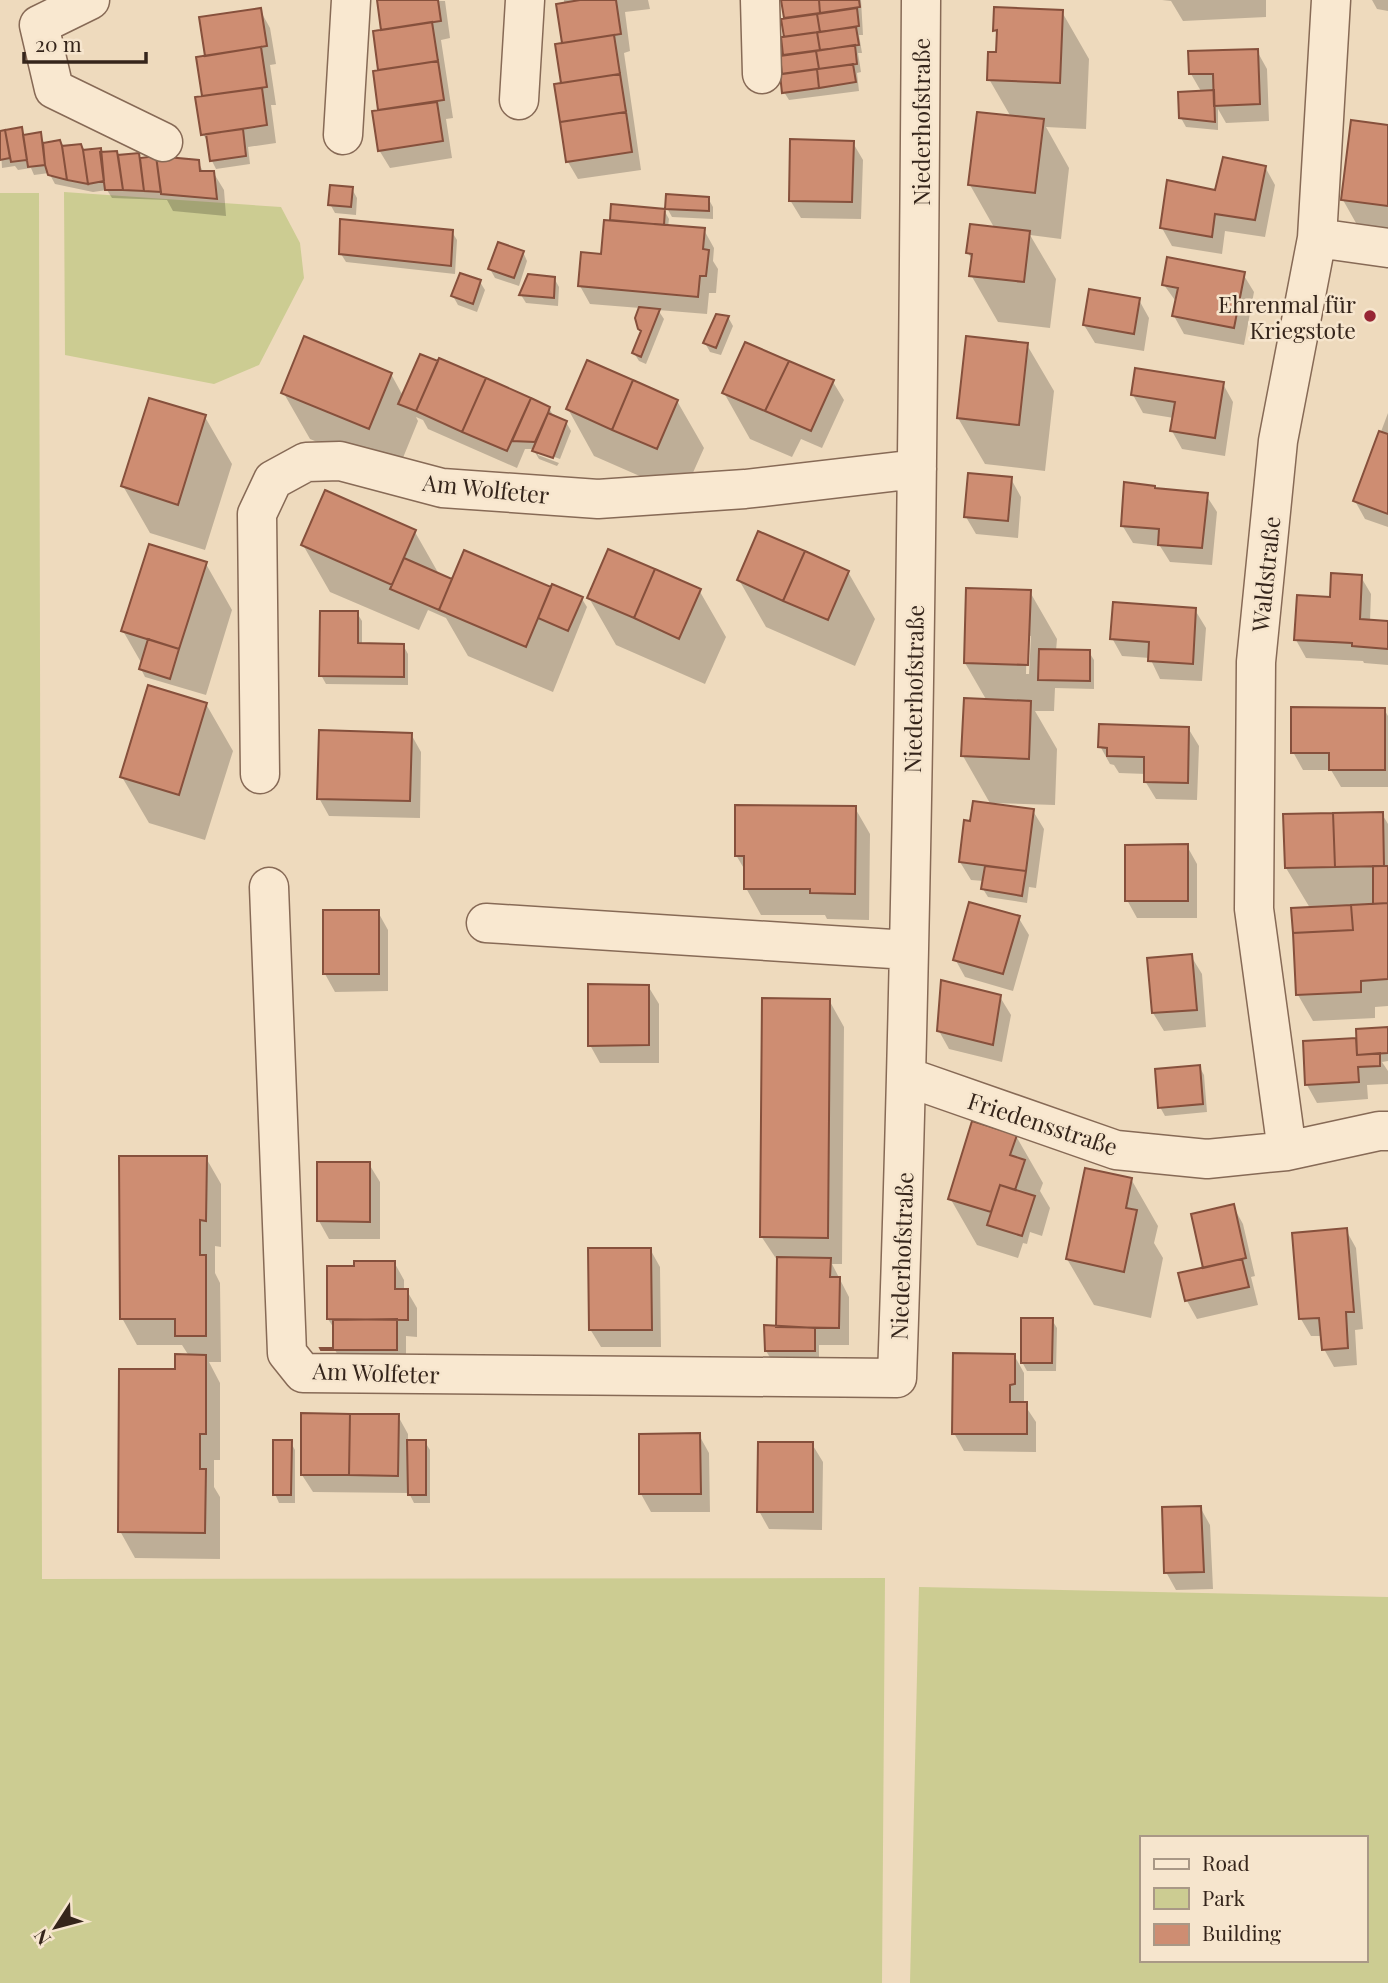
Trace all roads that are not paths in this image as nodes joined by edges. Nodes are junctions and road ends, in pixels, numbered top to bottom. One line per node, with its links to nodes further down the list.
1 (90, 0): 10 (street)
2 (351, 0): 9 (street)
3 (525, 0): 8 (street)
4 (760, 0): 7 (street)
5 (921, 0): 13 (street, Niederhofstraße)
6 (1331, 0): 11 (street, Waldstraße)
7 (762, 75)
8 (519, 100)
9 (343, 135)
10 (163, 142)
11 (1317, 239): 12 (street); 20 (street, Waldstraße)
12 (1388, 248)
13 (918, 469): 14 (street, Am Wolfeter); 17 (street, Niederhofstraße)
14 (260, 774)
15 (269, 887): 21 (street, Am Wolfeter)
16 (486, 923): 17 (street)
17 (908, 950): 18 (street, Niederhofstraße)
18 (907, 1077): 20 (street, Friedensstraße); 21 (street, Niederhofstraße)
19 (1388, 1131): 20 (street, Friedensstraße)
20 (1287, 1151)
21 (897, 1378)

